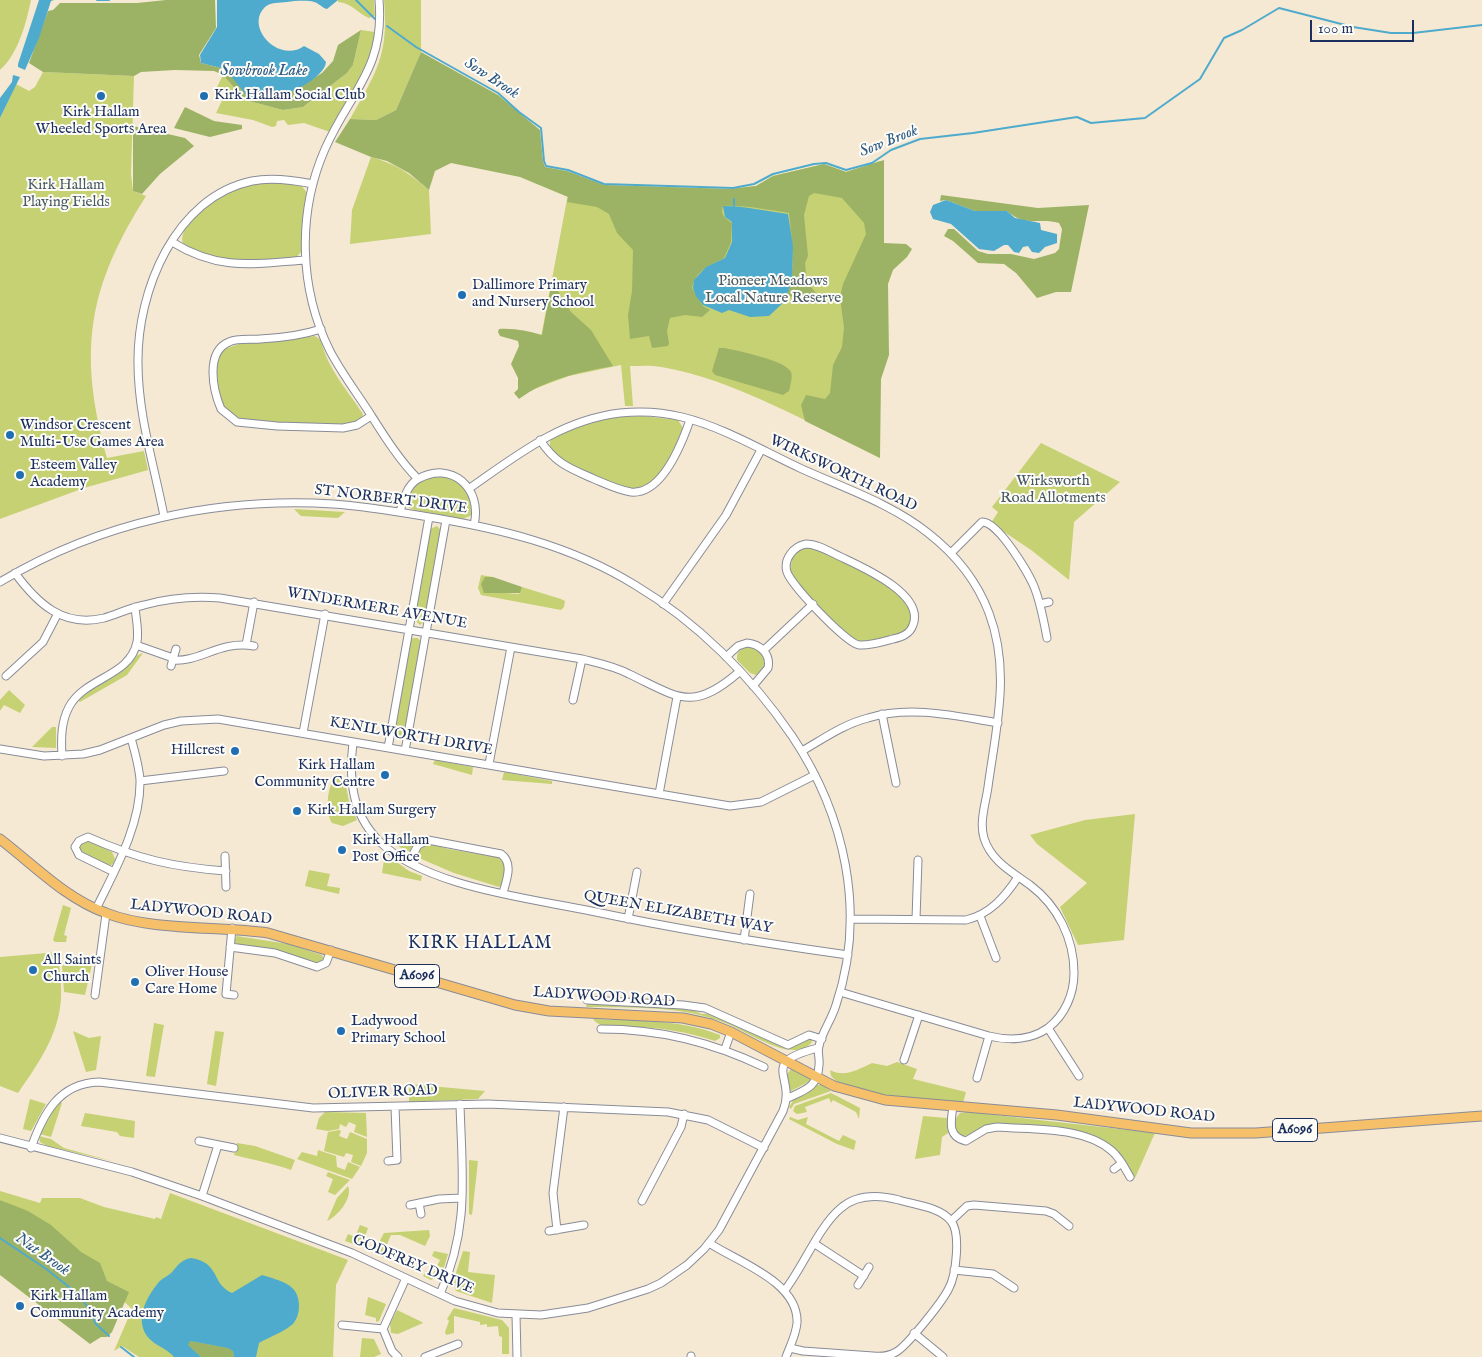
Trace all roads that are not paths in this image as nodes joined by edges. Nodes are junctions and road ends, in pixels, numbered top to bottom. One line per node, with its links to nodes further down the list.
1 (379, 0): 2 (street)
2 (313, 184): 3 (street); 4 (street)
3 (172, 242): 4 (street); 13 (street)
4 (305, 260): 5 (street)
5 (321, 329): 6 (street); 6 (street)
6 (371, 416): 10 (street)
7 (690, 420): 8 (street, WIRKSWORTH ROAD); 8 (street); 9 (street, WIRKSWORTH ROAD)
8 (540, 440): 11 (street, WIRKSWORTH ROAD)
9 (761, 450): 17 (street, WIRKSWORTH ROAD); 22 (street)
10 (418, 479): 11 (street); 12 (street)
11 (470, 488): 16 (street)
12 (400, 512): 13 (street, ST NORBERT DRIVE); 14 (street, ST NORBERT DRIVE)
13 (164, 516): 18 (street, ST NORBERT DRIVE)
14 (429, 517): 15 (street, ST NORBERT DRIVE); 28 (street)
15 (446, 520): 16 (street, ST NORBERT DRIVE); 29 (street)
16 (474, 525): 22 (street, ST NORBERT DRIVE)
17 (951, 553): 24 (street); 44 (street, WIRKSWORTH ROAD)
18 (15, 572): 19 (street, ST NORBERT DRIVE); 27 (street, WINDERMERE AVENUE)
19 (0, 582)
20 (254, 602): 25 (street, WINDERMERE AVENUE); 26 (street, WINDERMERE AVENUE); 37 (street)
21 (1049, 602): 24 (street)
22 (663, 604): 35 (street, ST NORBERT DRIVE)
23 (813, 604): 23 (street); 34 (street)
24 (1040, 604): 30 (street)
25 (135, 607): 27 (street, WINDERMERE AVENUE); 31 (street)
26 (325, 614): 28 (street, WINDERMERE AVENUE); 45 (street)
27 (57, 615): 39 (street)
28 (409, 629): 29 (street, WINDERMERE AVENUE); 48 (street)
29 (426, 632): 32 (street, WINDERMERE AVENUE); 50 (street)
30 (1047, 638)
31 (136, 646): 37 (street); 52 (street)
32 (511, 647): 36 (street, WINDERMERE AVENUE); 54 (street)
33 (176, 650): 37 (street)
34 (764, 650): 35 (street); 40 (street)
35 (726, 657): 38 (street, ST NORBERT DRIVE)
36 (582, 659): 41 (street, WINDERMERE AVENUE); 42 (street)
37 (172, 661)
38 (739, 672): 40 (street, ST NORBERT DRIVE); 41 (street, WINDERMERE AVENUE)
39 (6, 676)
40 (753, 686): 51 (street, ST NORBERT DRIVE)
41 (677, 697): 60 (street)
42 (573, 700)
43 (882, 714): 44 (street); 51 (street); 59 (street)
44 (998, 723): 69 (street, WIRKSWORTH ROAD)
45 (303, 733): 46 (street, KENILWORTH DRIVE); 47 (street, KENILWORTH DRIVE)
46 (131, 738): 52 (street, KENILWORTH DRIVE); 58 (street)
47 (353, 742): 48 (street, KENILWORTH DRIVE); 65 (street, QUEEN ELIZABETH WAY)
48 (388, 748): 50 (street, KENILWORTH DRIVE)
49 (0, 749): 52 (street, KENILWORTH DRIVE)
50 (405, 751): 54 (street, KENILWORTH DRIVE)
51 (802, 751): 57 (street, ST NORBERT DRIVE)
52 (62, 756)
53 (205, 764): 56 (street)
54 (489, 764): 60 (street, KENILWORTH DRIVE)
55 (224, 771): 56 (street)
56 (206, 773): 58 (street)
57 (815, 775): 60 (street, KENILWORTH DRIVE); 77 (street, ST NORBERT DRIVE)
58 (140, 782): 62 (street)
59 (896, 784)
60 (660, 794)
61 (0, 839): 73 (main road, LADYWOOD ROAD / A6096)
62 (122, 852): 66 (street); 66 (street); 67 (street)
63 (226, 856): 67 (street)
64 (918, 860): 78 (street)
65 (409, 862): 71 (street, QUEEN ELIZABETH WAY); 71 (street)
66 (114, 872): 73 (street)
67 (226, 872): 70 (street)
68 (637, 872): 76 (street)
69 (1018, 877): 75 (street); 90 (street, WIRKSWORTH ROAD)
70 (226, 887)
71 (503, 894): 76 (street, QUEEN ELIZABETH WAY)
72 (750, 894): 80 (street)
73 (96, 909): 74 (main road, LADYWOOD ROAD / A6096)
74 (106, 914): 79 (main road, LADYWOOD ROAD / A6096); 86 (street)
75 (980, 916): 78 (street); 84 (street)
76 (628, 918): 80 (street, QUEEN ELIZABETH WAY)
77 (850, 918): 78 (street); 83 (street, ST NORBERT DRIVE)
78 (916, 920)
79 (232, 928): 81 (street); 82 (main road, LADYWOOD ROAD / A6096)
80 (744, 940): 83 (street, QUEEN ELIZABETH WAY)
81 (230, 947): 82 (street, LADYWOOD ROAD); 87 (street)
82 (331, 950): 92 (main road, LADYWOOD ROAD / A6096)
83 (848, 955): 85 (street, ST NORBERT DRIVE)
84 (996, 958)
85 (840, 992): 89 (street, WIRKSWORTH ROAD); 94 (street, ST NORBERT DRIVE)
86 (95, 995)
87 (234, 995)
88 (592, 999): 94 (street, LADYWOOD ROAD)
89 (919, 1014): 93 (street, WIRKSWORTH ROAD); 97 (street)
90 (1048, 1028): 93 (street, WIRKSWORTH ROAD); 100 (street)
91 (601, 1029): 96 (street, LADYWOOD ROAD)
92 (731, 1032): 96 (street); 98 (main road, LADYWOOD ROAD / A6096)
93 (989, 1036): 102 (street)
94 (822, 1039): 95 (street, ST NORBERT DRIVE)
95 (818, 1048): 98 (street); 101 (street, ST NORBERT DRIVE)
96 (725, 1049): 99 (street, LADYWOOD ROAD)
97 (904, 1060)
98 (786, 1061): 101 (main road, LADYWOOD ROAD / A6096); 103 (street, GODFREY DRIVE)
99 (758, 1067)
100 (1079, 1076)
101 (817, 1078): 103 (street); 105 (main road, LADYWOOD ROAD / A6096)
102 (977, 1078)
103 (786, 1099): 115 (street, GODFREY DRIVE)
104 (460, 1104): 106 (street, OLIVER ROAD); 107 (street, OLIVER ROAD); 122 (street)
105 (953, 1106): 109 (main road, LADYWOOD ROAD / A6096); 117 (street, LADYWOOD ROAD)
106 (395, 1107): 113 (street, OLIVER ROAD); 116 (street)
107 (564, 1107): 108 (street, OLIVER ROAD); 127 (street)
108 (684, 1114): 115 (street, OLIVER ROAD); 120 (street)
109 (1482, 1116)
110 (0, 1138): 113 (street, GODFREY DRIVE)
111 (199, 1141): 112 (street)
112 (218, 1144): 114 (street); 121 (street)
113 (31, 1148): 121 (street, GODFREY DRIVE)
114 (234, 1148)
115 (764, 1148): 129 (street, GODFREY DRIVE)
116 (388, 1160)
117 (1122, 1163): 118 (street); 119 (street, LADYWOOD ROAD)
118 (1114, 1169)
119 (1130, 1177)
120 (637, 1190)
121 (202, 1196): 134 (street, GODFREY DRIVE)
122 (462, 1198): 123 (street); 138 (street)
123 (419, 1203): 124 (street); 125 (street)
124 (410, 1205)
125 (421, 1214)
126 (951, 1220): 128 (street); 130 (street); 132 (street)
127 (584, 1225)
128 (1069, 1225)
129 (709, 1243): 137 (street); 139 (street, GODFREY DRIVE)
130 (815, 1244): 133 (street); 137 (street)
131 (869, 1267): 133 (street)
132 (954, 1270): 136 (street); 142 (street)
133 (864, 1276): 135 (street)
134 (406, 1278): 138 (street, GODFREY DRIVE); 141 (street)
135 (858, 1285)
136 (1014, 1288)
137 (785, 1290): 144 (street)
138 (440, 1294): 139 (street, GODFREY DRIVE)
139 (516, 1315): 147 (street)
140 (342, 1325): 141 (street)
141 (383, 1329): 145 (street)
142 (914, 1333): 144 (street); 149 (street)
143 (458, 1344): 146 (street)
144 (790, 1348): 148 (street)
145 (398, 1357)
146 (425, 1357)
147 (517, 1357)
148 (786, 1357)
149 (942, 1357)

